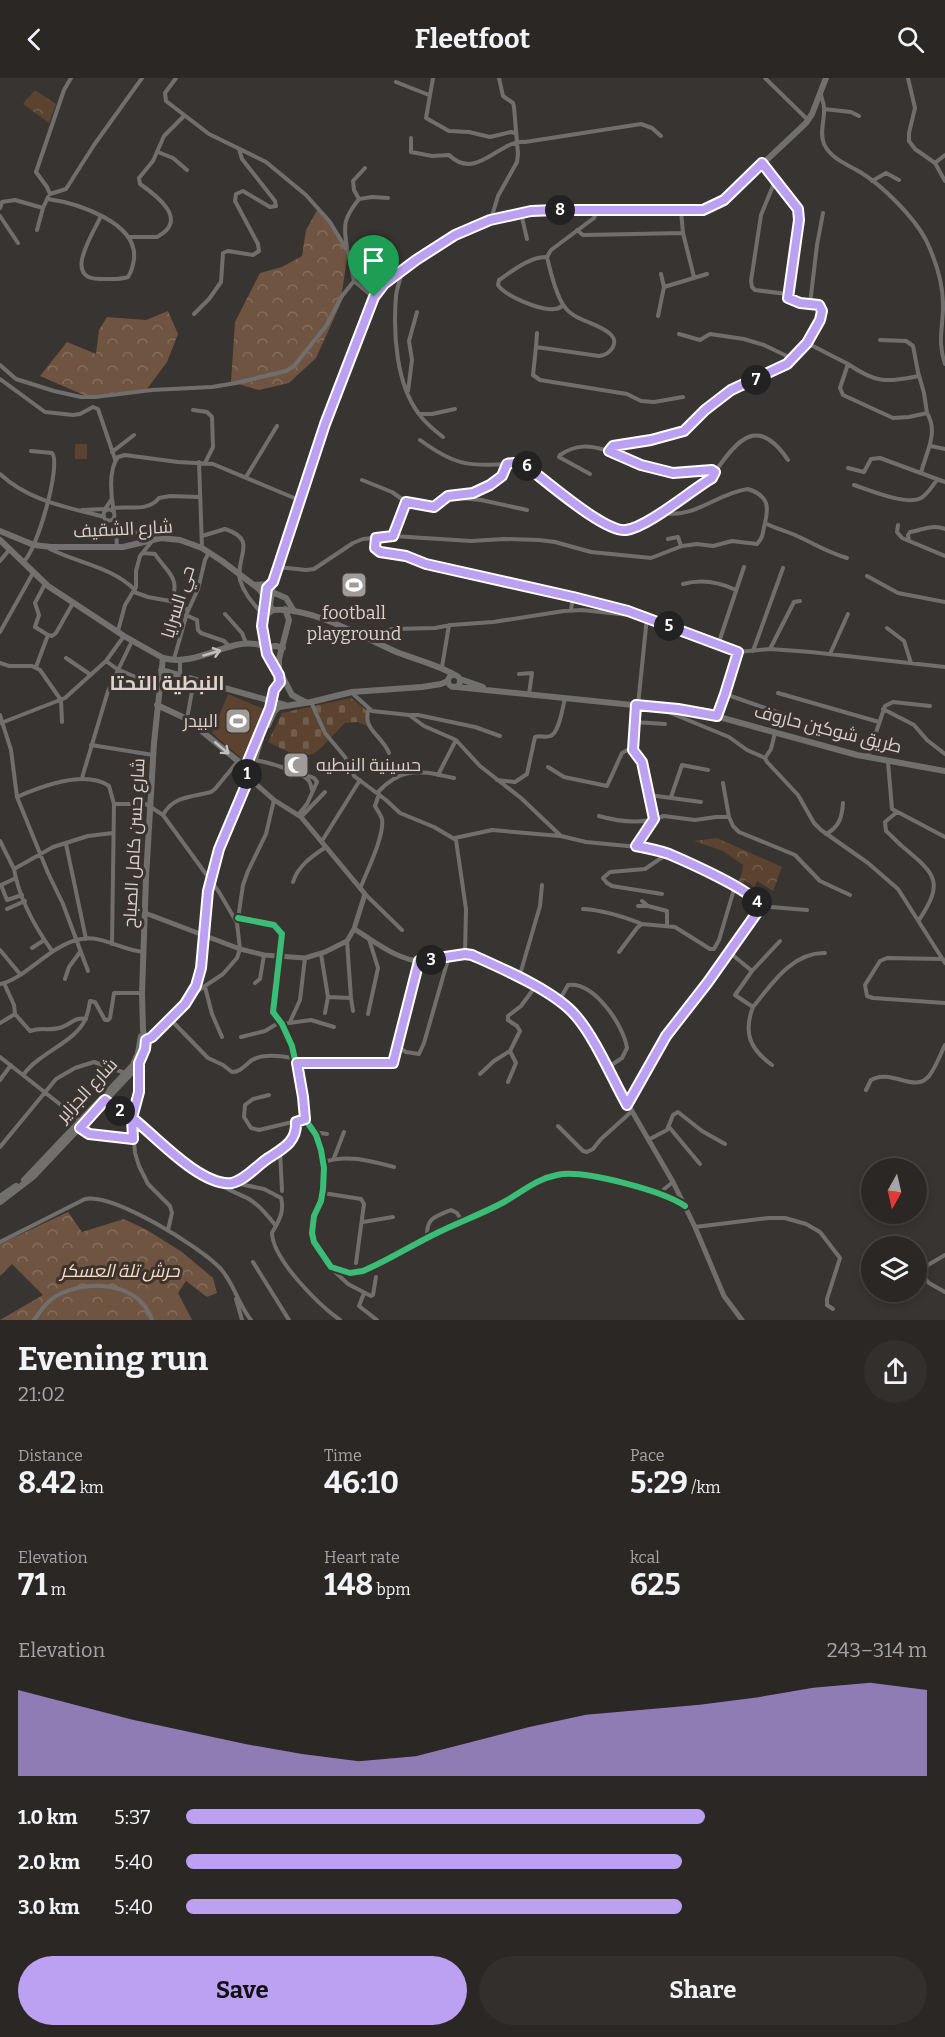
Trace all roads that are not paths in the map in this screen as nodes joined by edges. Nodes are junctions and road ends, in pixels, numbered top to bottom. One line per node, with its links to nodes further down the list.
1 (71, 78): 31 (street)
2 (142, 78): 31 (street)
3 (176, 78): 13 (street)
4 (433, 78): 11 (street)
5 (499, 78): 16 (street)
6 (765, 78): 15 (street)
7 (826, 78): 10 (main road)
8 (908, 78): 24 (street)
9 (396, 82): 11 (street)
10 (821, 94): 12 (street); 15 (main road)
11 (429, 95): 16 (street)
12 (824, 110): 14 (street); 29 (street)
13 (184, 116): 20 (street); 21 (street)
14 (859, 116)
15 (808, 120): 23 (main road)
16 (515, 133): 19 (street)
17 (661, 136): 19 (street)
18 (411, 138): 19 (street)
19 (516, 141): 42 (street)
20 (239, 149): 49 (street); 62 (street)
21 (158, 152): 26 (street); 46 (street)
22 (945, 155): 24 (street)
23 (762, 163): 28 (street); 37 (main road)
24 (935, 163): 30 (street)
25 (365, 168): 33 (street)
26 (187, 170)
27 (899, 180): 29 (street)
28 (775, 181): 57 (street); 57 (street)
29 (872, 181): 71 (street)
30 (945, 181)
31 (49, 196): 35 (street); 41 (street)
32 (388, 198): 33 (street)
33 (359, 199): 49 (street)
34 (0, 208): 35 (street)
35 (43, 208): 43 (street)
36 (598, 209): 37 (main road); 38 (main road); 44 (street)
37 (681, 212): 45 (street)
38 (521, 213): 42 (main road); 47 (street)
39 (823, 213): 59 (street)
40 (0, 216): 48 (street)
41 (101, 216): 46 (street); 46 (street)
42 (490, 220): 51 (main road)
43 (37, 230)
44 (578, 230): 45 (street); 50 (street)
45 (683, 233): 54 (street)
46 (128, 237)
47 (527, 239)
48 (18, 243)
49 (348, 252): 55 (street)
50 (546, 256): 60 (street); 60 (street)
51 (402, 269): 58 (main road); 75 (street)
52 (661, 274): 56 (street)
53 (707, 274): 54 (street)
54 (694, 277): 56 (street)
55 (354, 281): 58 (street); 72 (street)
56 (664, 287): 63 (street)
57 (787, 294): 59 (street)
58 (374, 297): 108 (main road)
59 (810, 304): 67 (street)
60 (563, 305): 68 (street)
61 (417, 312): 75 (street)
62 (194, 314)
63 (658, 316)
64 (537, 333): 68 (street)
65 (679, 334): 69 (street)
66 (880, 340): 73 (street)
67 (807, 343): 69 (street); 70 (street)
68 (536, 347): 76 (street)
69 (793, 359): 88 (street)
70 (848, 364): 73 (street); 79 (street)
71 (945, 364)
72 (0, 365)
73 (919, 376): 79 (street)
74 (0, 379): 89 (street)
75 (408, 392): 80 (street)
76 (683, 397)
77 (455, 409): 80 (street)
78 (193, 410): 93 (street)
79 (927, 413): 85 (street)
80 (418, 414): 83 (street)
81 (277, 426): 100 (street)
82 (134, 435): 89 (street)
83 (443, 436)
84 (420, 440): 94 (street)
85 (931, 446): 86 (street); 97 (street)
86 (945, 449)
87 (31, 451): 110 (street)
88 (609, 451): 96 (street); 99 (street)
89 (112, 452): 90 (street)
90 (115, 460): 92 (street); 107 (street)
91 (788, 460): 96 (street)
92 (199, 462): 93 (street); 105 (street, حي السرايا)
93 (205, 463): 100 (street)
94 (507, 464): 106 (street); 115 (street)
95 (848, 468): 97 (street)
96 (715, 472): 115 (street)
97 (921, 473): 102 (street)
98 (0, 474): 110 (street)
99 (590, 474)
100 (246, 477): 108 (street)
101 (362, 480): 109 (street)
102 (937, 480): 103 (street); 104 (street)
103 (945, 482)
104 (854, 485)
105 (199, 497): 113 (street); 122 (street, حي السرايا)
106 (446, 497): 109 (street); 114 (street)
107 (112, 499): 112 (street); 113 (street)
108 (299, 500): 142 (main road)
109 (406, 502): 123 (street)
110 (47, 503): 111 (street); 130 (street)
111 (79, 510): 112 (street); 116 (street)
112 (106, 510): 113 (street); 116 (street)
113 (113, 510): 117 (street)
114 (527, 510)
115 (661, 513): 118 (street)
116 (104, 517): 117 (street)
117 (112, 520): 128 (street); 133 (street)
118 (765, 524): 131 (street); 139 (street)
119 (898, 525): 129 (street)
120 (945, 529): 129 (street)
121 (0, 531): 130 (main road, شارع الشقيف)
122 (202, 536): 134 (street, حي السرايا); 146 (street)
123 (393, 536): 124 (street); 131 (street)
124 (376, 538): 142 (street); 155 (street)
125 (153, 539): 128 (main road, شارع الشقيف); 134 (main road, شارع الشقيف); 137 (street)
126 (668, 539): 131 (street)
127 (0, 540): 135 (main road)
128 (145, 541): 133 (main road, شارع الشقيف)
129 (909, 542): 138 (street)
130 (34, 545): 132 (main road, شارع الشقيف); 141 (street)
131 (681, 546)
132 (47, 547): 133 (main road, شارع الشقيف); 153 (street)
133 (117, 547)
134 (202, 548): 136 (main road, شارع الشقيف)
135 (9, 550): 140 (street); 141 (main road)
136 (209, 552): 146 (main road, شارع الشقيف); 162 (street, حي السرايا)
137 (142, 553): 153 (street); 158 (street)
138 (945, 556)
139 (847, 558)
140 (0, 561)
141 (22, 562): 145 (main road)
142 (278, 567): 148 (main road)
143 (744, 567): 152 (street)
144 (783, 568): 188 (street)
145 (33, 573): 149 (main road); 177 (street)
146 (239, 573): 151 (main road, شارع الشقيف); 169 (street)
147 (867, 576): 159 (street)
148 (271, 583): 151 (main road); 154 (main road); 156 (main road)
149 (45, 584): 160 (main road); 179 (street)
150 (683, 584): 152 (street)
151 (254, 585): 156 (main road, شارع الشقيف)
152 (736, 590): 183 (street)
153 (134, 591): 158 (street); 178 (street)
154 (272, 592): 163 (main road); 165 (main road)
155 (573, 597): 164 (street); 171 (street)
156 (266, 599): 169 (main road)
157 (800, 601): 187 (street)
158 (172, 602): 162 (street)
159 (945, 602)
160 (73, 603): 178 (main road); 179 (street)
161 (285, 609): 163 (main road); 165 (main road); 173 (main road)
162 (188, 610): 168 (street, حي السرايا)
163 (273, 610): 176 (main road)
164 (571, 610): 171 (street); 174 (street)
165 (296, 611): 172 (main road); 173 (main road)
166 (225, 614): 181 (street)
167 (848, 614): 190 (street)
168 (186, 615): 184 (street); 194 (street, حي السرايا)
169 (264, 615): 176 (main road)
170 (356, 617): 172 (street)
171 (645, 617): 183 (street); 223 (street)
172 (322, 619): 182 (main road)
173 (289, 620): 185 (main road)
174 (448, 625): 182 (street); 201 (street)
175 (887, 628): 198 (street)
176 (263, 629): 186 (main road)
177 (0, 632)
178 (121, 633): 180 (main road); 195 (street)
179 (48, 635): 199 (street)
180 (132, 641): 192 (main road); 202 (street)
181 (246, 643): 184 (main road); 186 (main road)
182 (375, 643): 201 (main road)
183 (718, 645): 189 (street)
184 (231, 647): 194 (main road, one-way to 184)
185 (283, 648): 186 (main road); 193 (main road)
186 (264, 649): 196 (main road)
187 (770, 649): 188 (street); 190 (street)
188 (753, 651): 189 (street)
189 (738, 652): 216 (street)
190 (830, 654): 198 (street)
191 (66, 658): 205 (street)
192 (163, 658): 194 (main road); 203 (main road, شارع حسن كامل الصباح)
193 (279, 659): 196 (main road); 213 (main road)
194 (177, 660): 206 (street, حي السرايا)
195 (106, 661): 202 (street); 205 (street)
196 (270, 661): 210 (main road)
197 (0, 663): 199 (street)
198 (911, 663): 200 (street)
199 (36, 667): 220 (street)
200 (945, 667)
201 (442, 668): 207 (main road); 209 (main road)
202 (118, 669): 211 (street); 242 (street)
203 (161, 670): 206 (main road); 211 (main road, شارع حسن كامل الصباح)
204 (519, 674): 217 (street)
205 (91, 675): 220 (street)
206 (180, 675): 208 (main road)
207 (458, 677): 209 (main road); 209 (main road); 212 (main road, طريق شوكين حاروف)
208 (194, 679): 218 (main road); 232 (street)
209 (451, 683): 212 (main road, طريق شوكين حاروف); 214 (main road, طريق شوكين حاروف)
210 (279, 686): 213 (main road); 218 (main road)
211 (159, 687): 222 (main road, شارع حسن كامل الصباح)
212 (489, 690): 217 (main road, طريق شوكين حاروف)
213 (291, 692): 221 (main road); 224 (main road)
214 (352, 693): 221 (main road, طريق شوكين حاروف); 227 (street)
215 (778, 693): 236 (street)
216 (725, 694): 231 (street); 233 (street)
217 (528, 695): 219 (main road, طريق شوكين حاروف)
218 (274, 698): 224 (main road); 256 (main road)
219 (565, 698): 223 (main road, طريق شوكين حاروف); 260 (street)
220 (61, 700): 234 (street); 237 (street)
221 (311, 702): 224 (main road, طريق شوكين حاروف); 259 (street)
222 (158, 705): 232 (main road); 246 (main road, شارع حسن كامل الصباح)
223 (637, 705): 226 (main road, طريق شوكين حاروف); 235 (street)
224 (289, 706): 249 (main road)
225 (930, 706): 228 (street)
226 (655, 707): 231 (main road, طريق شوكين حاروف); 248 (street)
227 (369, 708): 230 (street); 244 (street)
228 (883, 709): 236 (street); 245 (street)
229 (0, 715): 237 (street)
230 (409, 715): 240 (street); 241 (street)
231 (717, 716): 239 (main road, طريق شوكين حاروف)
232 (187, 719): 250 (main road, one-way to 250)
233 (797, 719)
234 (63, 722)
235 (634, 722): 238 (street); 243 (street)
236 (879, 722): 247 (street)
237 (1, 723): 265 (street)
238 (664, 724)
239 (775, 733): 247 (main road, طريق شوكين حاروف); 248 (street)
240 (500, 736)
241 (456, 740): 255 (street); 260 (street)
242 (91, 745): 246 (street); 257 (street)
243 (633, 747): 252 (street); 264 (street)
244 (389, 753)
245 (945, 754)
246 (154, 755): 271 (main road, شارع حسن كامل الصباح)
247 (868, 757): 251 (main road, طريق شوكين حاروف)
248 (765, 758): 279 (street)
249 (254, 760): 256 (main road); 274 (street)
250 (238, 761): 256 (main road); 273 (street)
251 (888, 762): 254 (main road, طريق شوكين حاروف); 272 (street)
252 (548, 767)
253 (708, 770): 266 (street)
254 (945, 771)
255 (438, 775): 258 (street); 263 (street)
256 (248, 776): 267 (street); 292 (main road)
257 (82, 778): 265 (street); 270 (street)
258 (454, 778)
259 (360, 780): 263 (street); 284 (street)
260 (496, 780): 280 (street)
261 (723, 783): 276 (street)
262 (324, 792): 274 (street)
263 (378, 793): 282 (street); 296 (street)
264 (650, 795): 266 (street); 277 (street)
265 (17, 797): 289 (street)
266 (671, 797): 268 (street)
267 (274, 800): 274 (street); 309 (street)
268 (701, 802)
269 (843, 803): 279 (street)
270 (114, 804): 271 (street); 278 (street)
271 (151, 807): 273 (street); 308 (main road, شارع حسن كامل الصباح)
272 (897, 812): 281 (street); 310 (street)
273 (163, 815): 292 (street)
274 (299, 816): 284 (street)
275 (599, 816): 277 (street)
276 (729, 817): 277 (street); 299 (street)
277 (653, 820): 286 (street)
278 (113, 833): 285 (street); 322 (street)
279 (826, 834): 310 (street)
280 (561, 836): 282 (street); 286 (street)
281 (945, 837)
282 (454, 838): 333 (street)
283 (0, 841): 290 (street)
284 (322, 841): 287 (street)
285 (66, 844): 289 (street); 317 (street)
286 (636, 846): 288 (street)
287 (326, 847): 293 (street); 296 (street)
288 (667, 853): 295 (street); 297 (street)
289 (41, 854): 290 (street); 319 (street)
290 (14, 869): 291 (street)
291 (15, 878): 298 (street); 298 (street)
292 (210, 880): 309 (street); 315 (main road)
293 (293, 882)
294 (542, 885): 343 (street)
295 (735, 886): 304 (street); 312 (street)
296 (362, 892): 313 (street); 314 (street)
297 (662, 894)
298 (22, 896): 300 (street)
299 (850, 896)
300 (25, 901): 305 (street); 318 (street)
301 (642, 901): 303 (street)
302 (638, 906): 303 (street)
303 (648, 906): 312 (street)
304 (759, 906): 307 (street); 330 (street)
305 (7, 909)
306 (583, 909): 311 (street)
307 (807, 910)
308 (146, 913): 315 (street); 328 (main road, شارع حسن كامل الصباح)
309 (237, 920): 324 (street); 336 (street)
310 (919, 920): 339 (street)
311 (642, 924): 312 (street); 329 (street)
312 (667, 926)
313 (354, 929): 316 (street); 320 (street)
314 (402, 930)
315 (204, 934): 324 (street); 350 (main road)
316 (369, 938): 338 (street); 359 (street)
317 (86, 939): 319 (street); 322 (street)
318 (44, 940): 323 (street); 326 (street)
319 (76, 940): 326 (street); 327 (street)
320 (347, 941): 332 (street); 352 (street)
321 (780, 941): 341 (street)
322 (112, 944): 328 (street)
323 (32, 948)
324 (240, 949): 334 (street); 347 (street)
325 (0, 950): 342 (street)
326 (52, 951): 342 (street)
327 (80, 951): 340 (street); 344 (street)
328 (145, 952): 349 (main road, شارع حسن كامل الصباح)
329 (619, 952)
330 (729, 952): 341 (street); 387 (street)
331 (825, 953): 355 (street)
332 (321, 954): 337 (street); 351 (street)
333 (465, 954): 335 (street); 343 (street)
334 (264, 955): 336 (street); 346 (street)
335 (449, 956): 338 (street); 370 (street)
336 (279, 958): 337 (street); 364 (street)
337 (305, 958): 362 (street)
338 (419, 961): 370 (street)
339 (944, 961): 354 (street)
340 (88, 970)
341 (752, 971): 355 (street)
342 (20, 974): 345 (street)
343 (519, 978): 348 (street)
344 (65, 979)
345 (2, 983): 358 (street)
346 (255, 983)
347 (205, 987): 350 (street); 366 (street)
348 (535, 987): 353 (street); 371 (street)
349 (142, 993): 361 (street); 368 (main road, شارع حسن كامل الصباح)
350 (192, 994): 360 (main road)
351 (328, 998): 352 (street); 357 (street)
352 (351, 998): 356 (street)
353 (559, 1001): 377 (street); 377 (street)
354 (945, 1003)
355 (753, 1007): 376 (street)
356 (353, 1011)
357 (325, 1013)
358 (15, 1014): 361 (street); 363 (street)
359 (368, 1014)
360 (170, 1018): 368 (main road); 373 (street)
361 (86, 1019): 379 (street)
362 (290, 1022): 364 (street); 365 (street)
363 (0, 1023)
364 (281, 1023): 367 (street); 373 (street)
365 (334, 1027)
366 (222, 1037)
367 (240, 1037)
368 (143, 1040): 374 (main road, شارع الجزاير); 378 (main road, شارع الجزاير)
369 (945, 1045): 383 (street)
370 (399, 1047): 373 (street)
371 (510, 1051): 380 (street); 382 (street)
372 (0, 1057): 375 (street)
373 (297, 1061): 390 (street)
374 (139, 1063): 386 (main road, شارع الجزاير); 389 (street)
375 (11, 1065): 379 (street); 381 (street)
376 (772, 1065)
377 (607, 1068): 387 (street)
378 (125, 1073): 384 (street); 391 (main road, شارع الجزاير)
379 (24, 1074): 384 (street)
380 (480, 1074)
381 (0, 1080)
382 (508, 1082)
383 (866, 1090)
384 (46, 1092): 391 (street); 402 (street)
385 (269, 1095): 392 (street)
386 (105, 1100): 389 (street); 395 (main road, شارع الجزاير)
387 (627, 1105): 388 (street)
388 (631, 1112): 393 (street); 400 (street)
389 (132, 1118): 399 (street); 408 (street)
390 (305, 1119): 392 (street); 396 (street)
391 (80, 1120): 414 (main road, شارع الجزاير)
392 (296, 1122): 403 (street)
393 (558, 1126)
394 (669, 1127): 400 (street); 401 (street); 406 (street)
395 (80, 1128): 399 (street); 415 (main road, شارع الجزاير)
396 (314, 1132): 398 (street); 405 (street)
397 (344, 1132): 404 (street)
398 (327, 1134)
399 (133, 1139): 422 (street)
400 (647, 1140): 410 (street)
401 (725, 1143)
402 (0, 1147)
403 (280, 1151): 409 (street); 411 (street)
404 (334, 1158): 405 (street); 407 (street)
405 (324, 1162): 412 (street)
406 (700, 1164)
407 (394, 1167)
408 (214, 1180): 409 (street); 420 (street)
409 (233, 1182): 420 (street)
410 (673, 1182): 413 (street); 416 (street)
411 (282, 1191)
412 (323, 1193): 419 (street); 428 (street)
413 (658, 1194): 416 (street); 418 (street)
414 (0, 1197)
415 (0, 1202)
416 (685, 1206): 421 (street)
417 (393, 1217): 419 (street)
418 (462, 1221): 423 (street); 423 (street)
419 (363, 1222): 427 (street)
420 (276, 1226): 439 (street)
421 (695, 1227): 433 (street); 441 (street)
422 (168, 1230): 424 (street); 432 (street)
423 (427, 1238): 428 (street)
424 (0, 1242)
425 (945, 1255): 430 (street)
426 (253, 1262): 438 (street)
427 (356, 1263)
428 (331, 1267): 431 (street)
429 (376, 1277): 431 (street)
430 (945, 1292)
431 (364, 1293): 440 (street)
432 (236, 1296): 436 (street); 437 (street)
433 (833, 1310)
434 (34, 1320): 435 (street)
435 (152, 1320)
436 (242, 1320)
437 (250, 1320)
438 (289, 1320)
439 (340, 1320)
440 (377, 1320)
441 (742, 1320)

